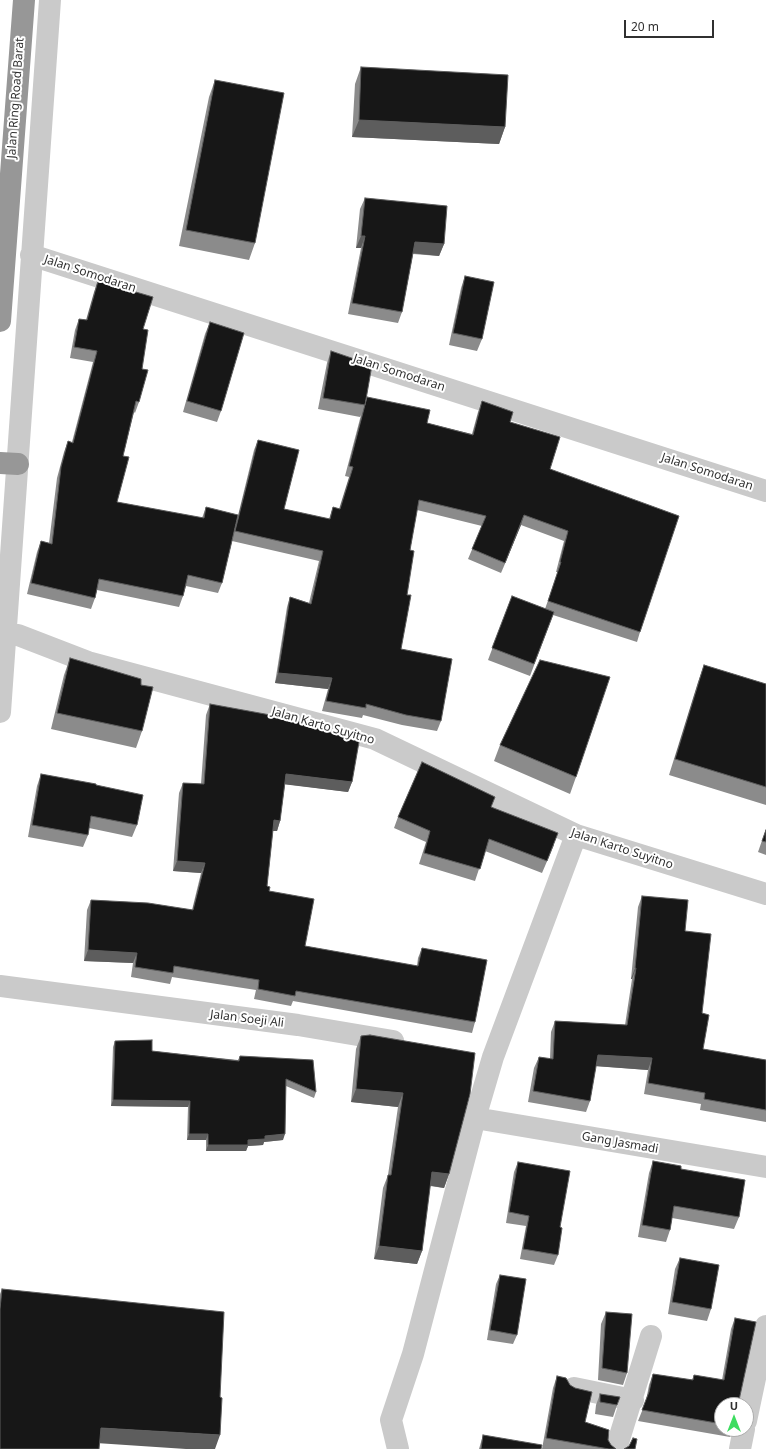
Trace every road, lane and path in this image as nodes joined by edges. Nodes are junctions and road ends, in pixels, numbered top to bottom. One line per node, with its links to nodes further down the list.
1 (24, 0): 3 (highway, Jalan Ring Road Barat)
2 (50, 0): 4 (street)
3 (4, 195): 5 (highway, Jalan Ring Road Barat)
4 (31, 255): 6 (street); 7 (street, Jalan Somodaran)
5 (0, 321)
6 (9, 464): 8 (street)
7 (766, 491)
8 (6, 633): 9 (street); 10 (street, Jalan Karto Suyitno)
9 (0, 712)
10 (576, 835): 11 (street, Jalan Karto Suyitno); 15 (street)
11 (766, 894)
12 (0, 986): 13 (street, Jalan Soeji Ali)
13 (415, 1044)
14 (470, 1053): 15 (street)
15 (493, 1057): 16 (street)
16 (475, 1118): 17 (street, Gang Jasmadi); 24 (street)
17 (766, 1168)
18 (766, 1326): 21 (street)
19 (652, 1336): 22 (street)
20 (574, 1388): 22 (street)
21 (751, 1397)
22 (633, 1400): 25 (street)
23 (742, 1437): 26 (street)
24 (398, 1449)
25 (616, 1449)
26 (740, 1449)

